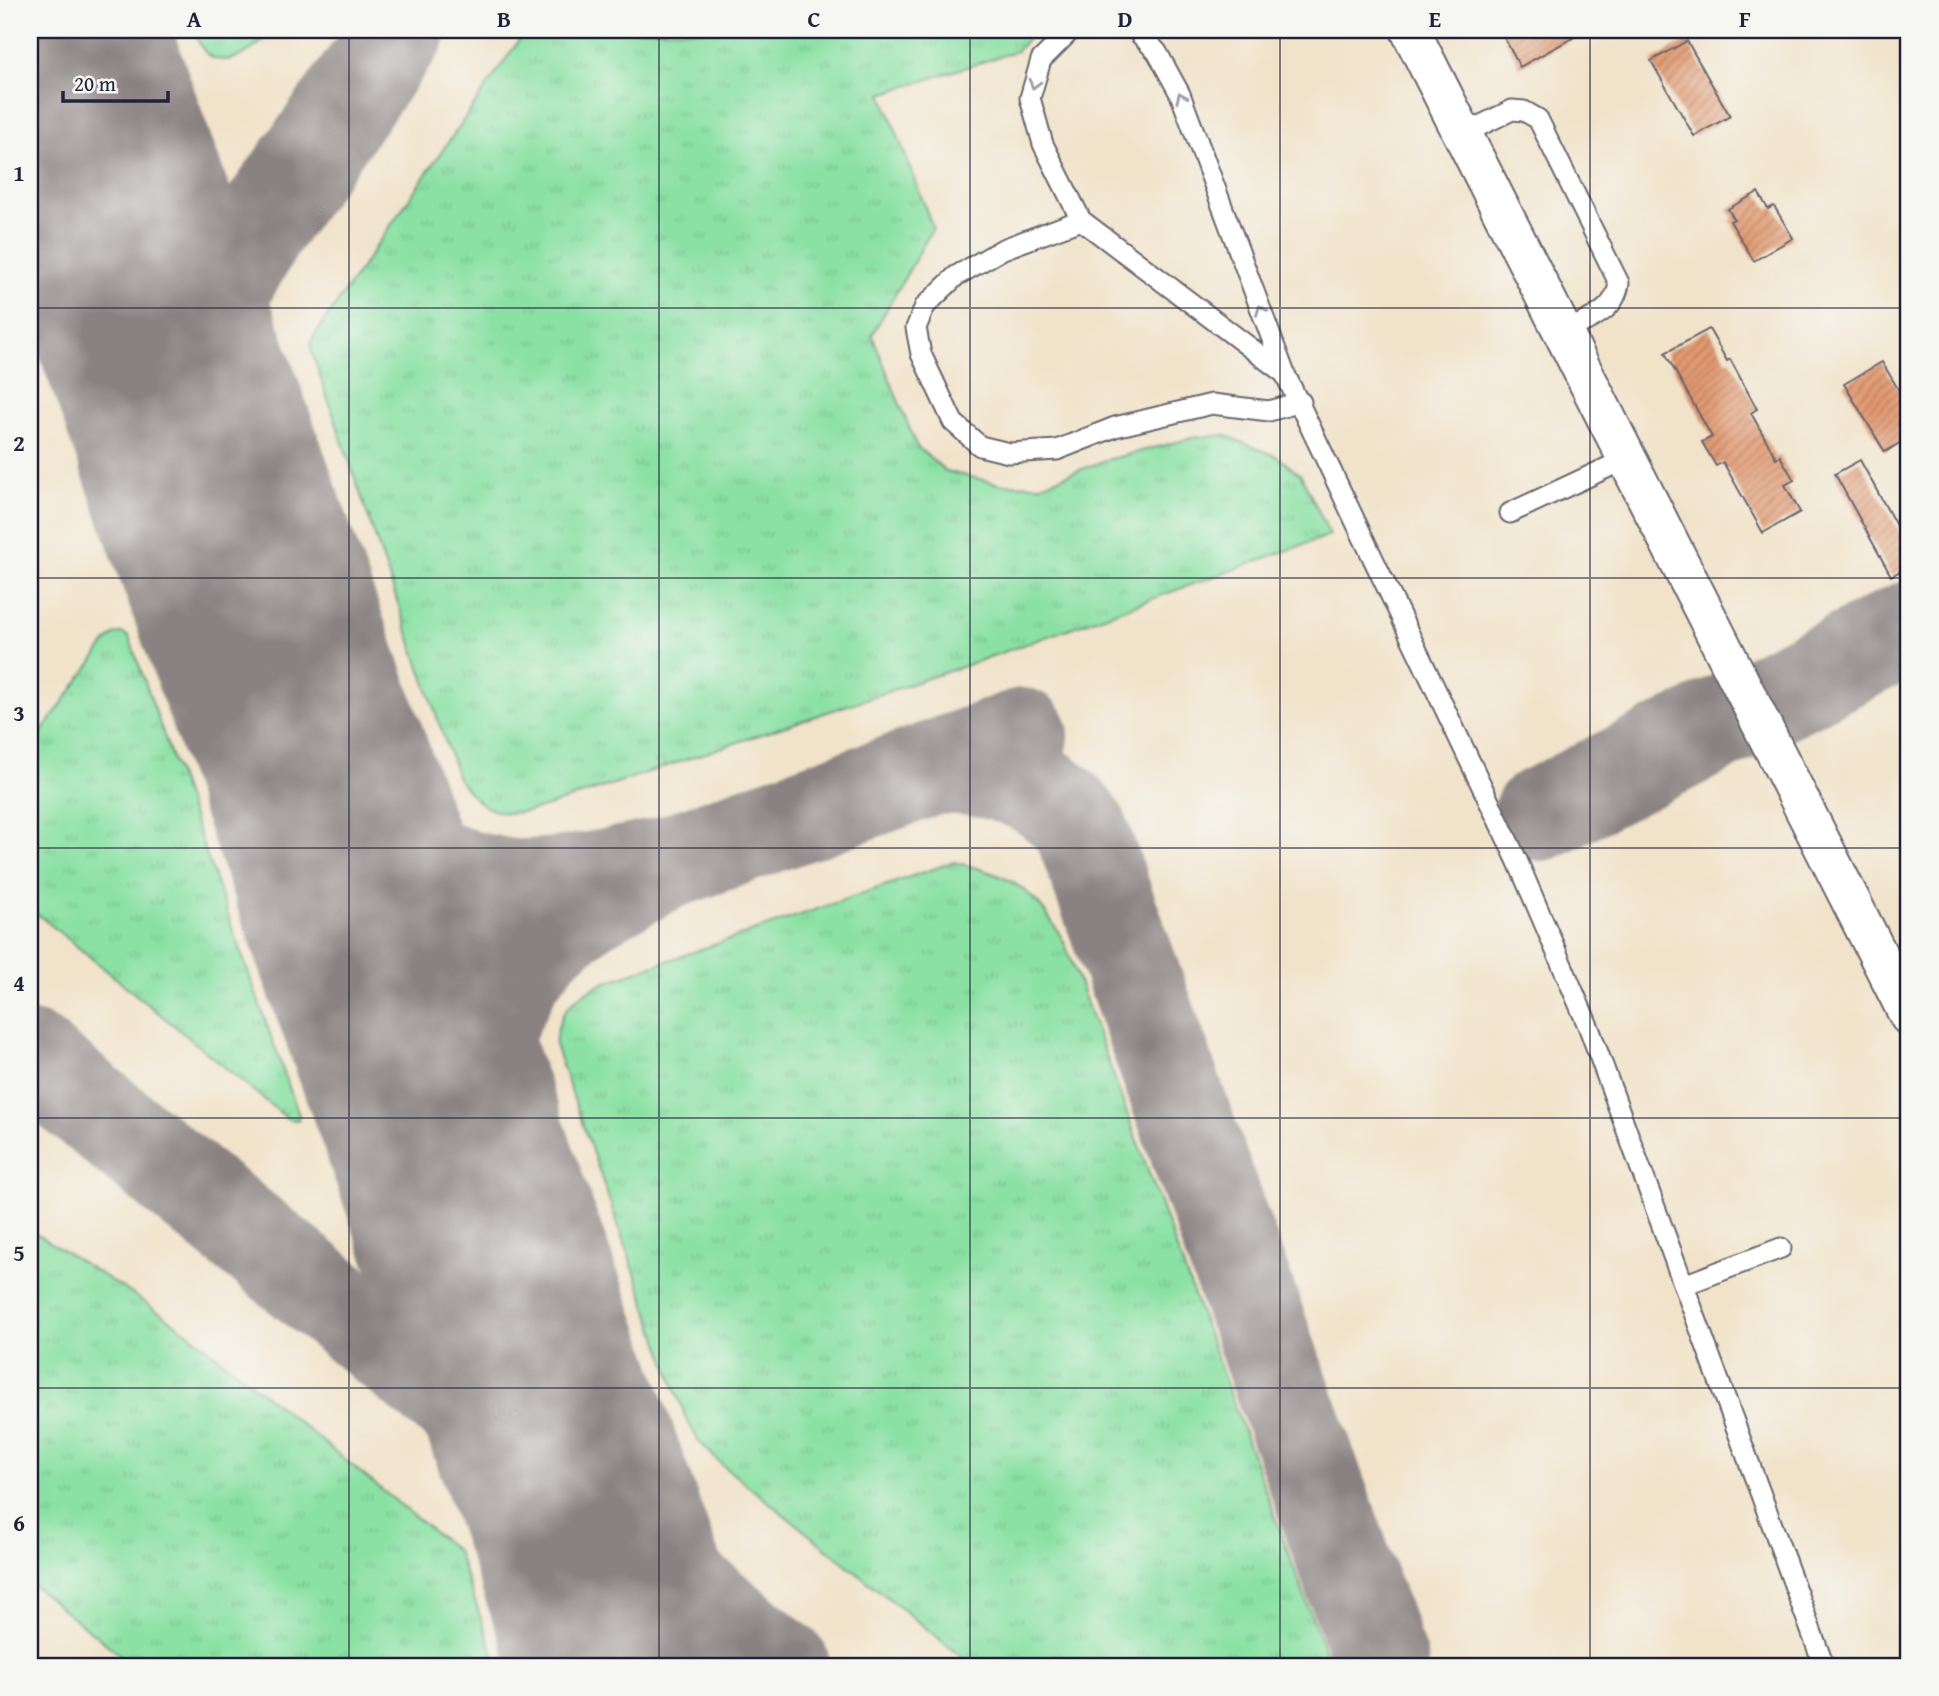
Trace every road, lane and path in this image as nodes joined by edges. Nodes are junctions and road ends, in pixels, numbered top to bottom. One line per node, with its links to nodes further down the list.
1 (1071, 30): 5 (lane, one-way to 5)
2 (1136, 30): 7 (lane, one-way to 2)
3 (1410, 30): 4 (street)
4 (1463, 134): 6 (street); 6 (lane)
5 (1081, 220): 7 (lane); 8 (lane)
6 (1564, 332): 9 (street)
7 (1285, 374): 8 (lane)
8 (1301, 402): 13 (lane)
9 (1628, 458): 10 (lane); 11 (street)
10 (1510, 513)
11 (1909, 1016)
12 (1782, 1248): 13 (lane)
13 (1684, 1285): 14 (lane)
14 (1824, 1666)

